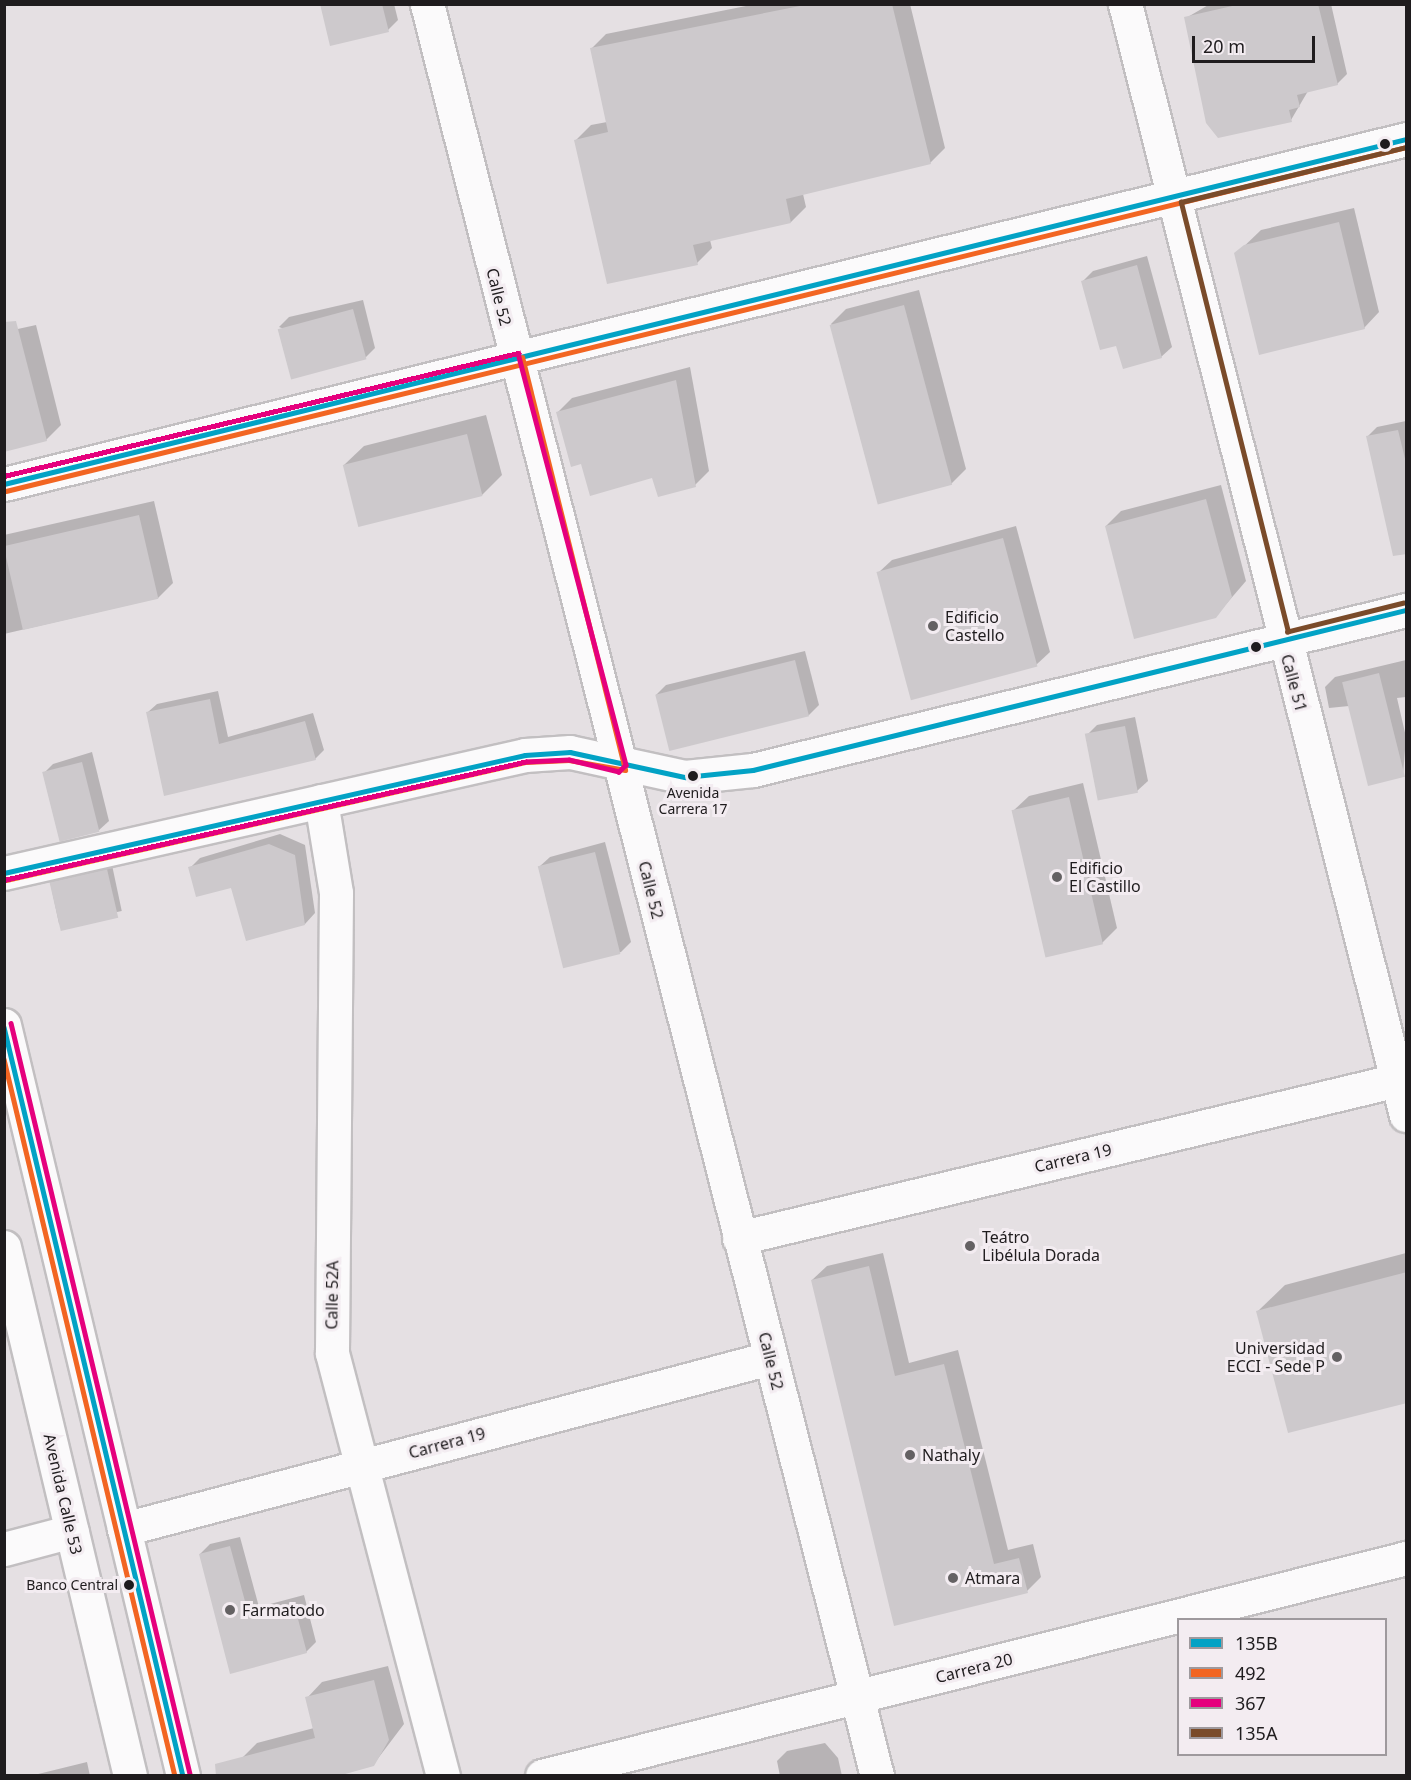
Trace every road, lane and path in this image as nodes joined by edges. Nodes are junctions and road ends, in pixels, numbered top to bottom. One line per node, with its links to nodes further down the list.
1 (427, 4): 5 (street, Calle 52)
2 (1125, 4): 4 (street, Calle 51)
3 (1407, 139): 4 (street)
4 (1172, 197): 5 (street); 8 (street, Calle 51)
5 (515, 360): 6 (street); 9 (street, Calle 52)
6 (4, 484)
7 (1407, 610): 8 (street)
8 (1283, 640): 9 (street); 13 (street, Calle 51)
9 (619, 765): 10 (street); 15 (street, Calle 52)
10 (321, 801): 11 (street); 18 (street, Calle 52A)
11 (4, 873)
12 (4, 1025): 19 (street)
13 (1402, 1079): 14 (street, Calle 51); 15 (street, Carrera 19)
14 (1407, 1115)
15 (739, 1238): 17 (street, Calle 52)
16 (4, 1247): 20 (street, Avenida Calle 53)
17 (770, 1358): 18 (street, Carrera 19); 23 (street, Calle 52)
18 (363, 1465): 19 (street, Carrera 19); 26 (street, Calle 52A)
19 (124, 1529): 25 (street)
20 (72, 1531): 21 (street); 24 (street, Avenida Calle 53)
21 (4, 1549)
22 (1407, 1558): 23 (street, Carrera 20)
23 (857, 1698): 27 (street, Carrera 20); 28 (street, Calle 52)
24 (130, 1776)
25 (183, 1776)
26 (443, 1776)
27 (542, 1776)
28 (877, 1776)

